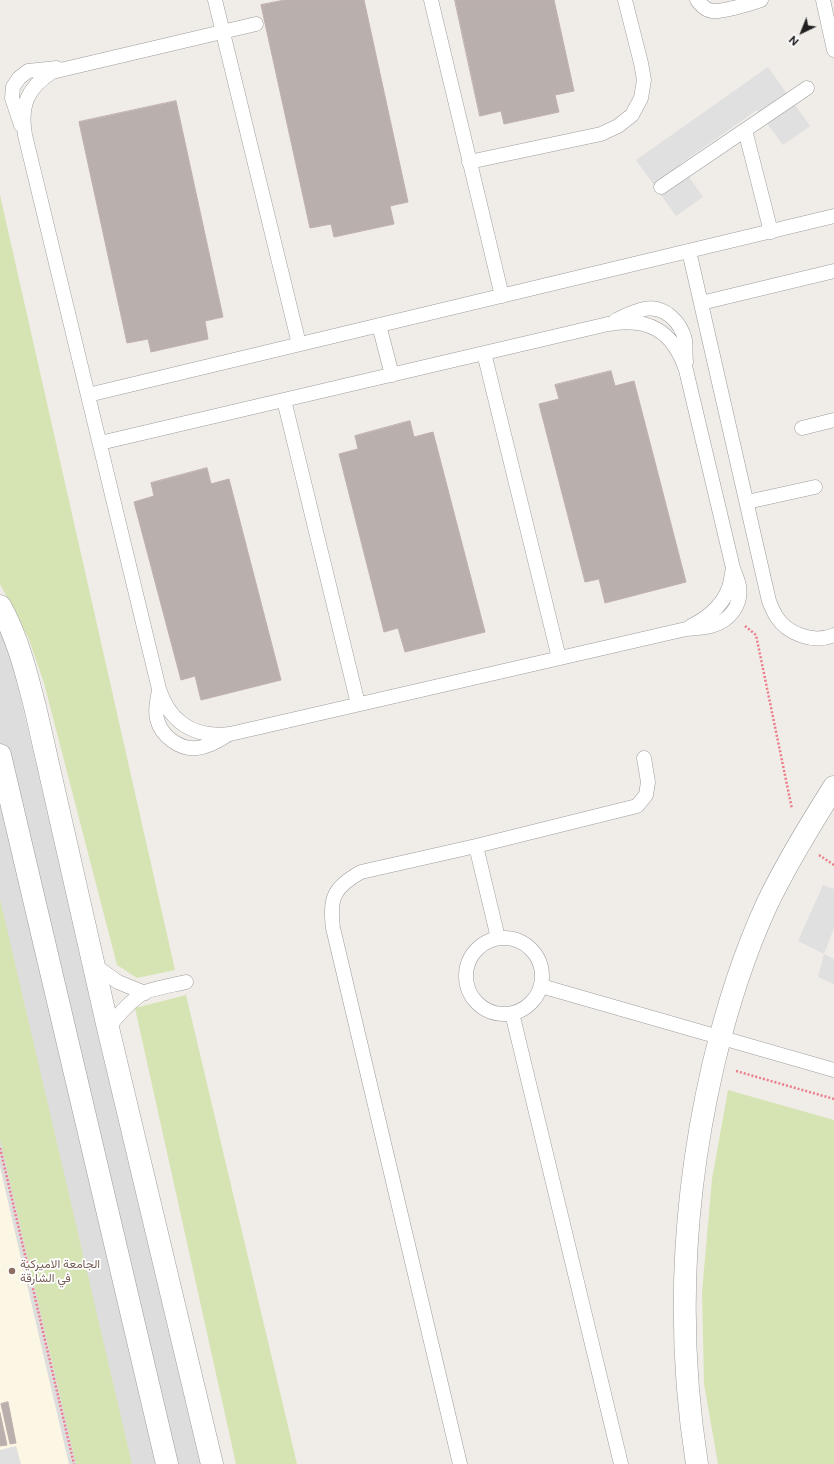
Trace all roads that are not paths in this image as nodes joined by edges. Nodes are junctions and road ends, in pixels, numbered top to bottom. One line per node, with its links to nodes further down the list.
1 (431, 0): 13 (lane)
2 (625, 0): 13 (lane)
3 (697, 0): 7 (lane)
4 (761, 0): 7 (lane)
5 (823, 0): 10 (lane)
6 (217, 2): 9 (lane)
7 (735, 3)
8 (256, 24): 9 (lane)
9 (222, 33): 23 (lane); 27 (lane)
10 (834, 50)
11 (807, 88): 12 (lane)
12 (744, 130): 14 (lane); 16 (lane)
13 (469, 162): 19 (lane)
14 (662, 187)
15 (834, 216): 16 (lane)
16 (771, 232): 17 (lane)
17 (689, 251): 19 (lane); 20 (lane)
18 (834, 271): 20 (lane)
19 (502, 296): 22 (lane)
20 (701, 303): 33 (lane)
21 (608, 324): 24 (lane); 25 (lane); 25 (lane)
22 (379, 325): 23 (lane); 26 (lane)
23 (300, 344): 27 (lane)
24 (484, 353): 26 (lane); 38 (lane)
25 (686, 370): 34 (lane)
26 (392, 375): 28 (lane)
27 (88, 395): 31 (lane)
28 (284, 400): 31 (lane); 40 (lane)
29 (834, 420): 30 (lane)
30 (802, 428)
31 (100, 443): 39 (lane)
32 (815, 487): 33 (lane)
33 (747, 502): 37 (lane)
34 (733, 568): 36 (lane); 36 (lane)
35 (0, 606): 47 (street)
36 (686, 629): 38 (lane)
37 (834, 635)
38 (560, 658): 40 (lane)
39 (159, 689): 41 (lane); 41 (lane)
40 (358, 704): 41 (lane)
41 (230, 734)
42 (0, 755): 55 (street)
43 (644, 758): 45 (lane)
44 (834, 787): 53 (street)
45 (476, 846): 46 (lane); 57 (lane)
46 (498, 938): 49 (lane); 51 (lane)
47 (94, 965): 50 (lane); 52 (street)
48 (186, 982): 50 (lane)
49 (541, 986): 51 (lane); 53 (lane)
50 (145, 992): 52 (lane)
51 (512, 1013): 58 (lane)
52 (108, 1028): 56 (street)
53 (720, 1037): 54 (lane); 59 (street)
54 (834, 1070)
55 (167, 1464)
56 (212, 1464)
57 (460, 1464)
58 (622, 1464)
59 (698, 1464)

